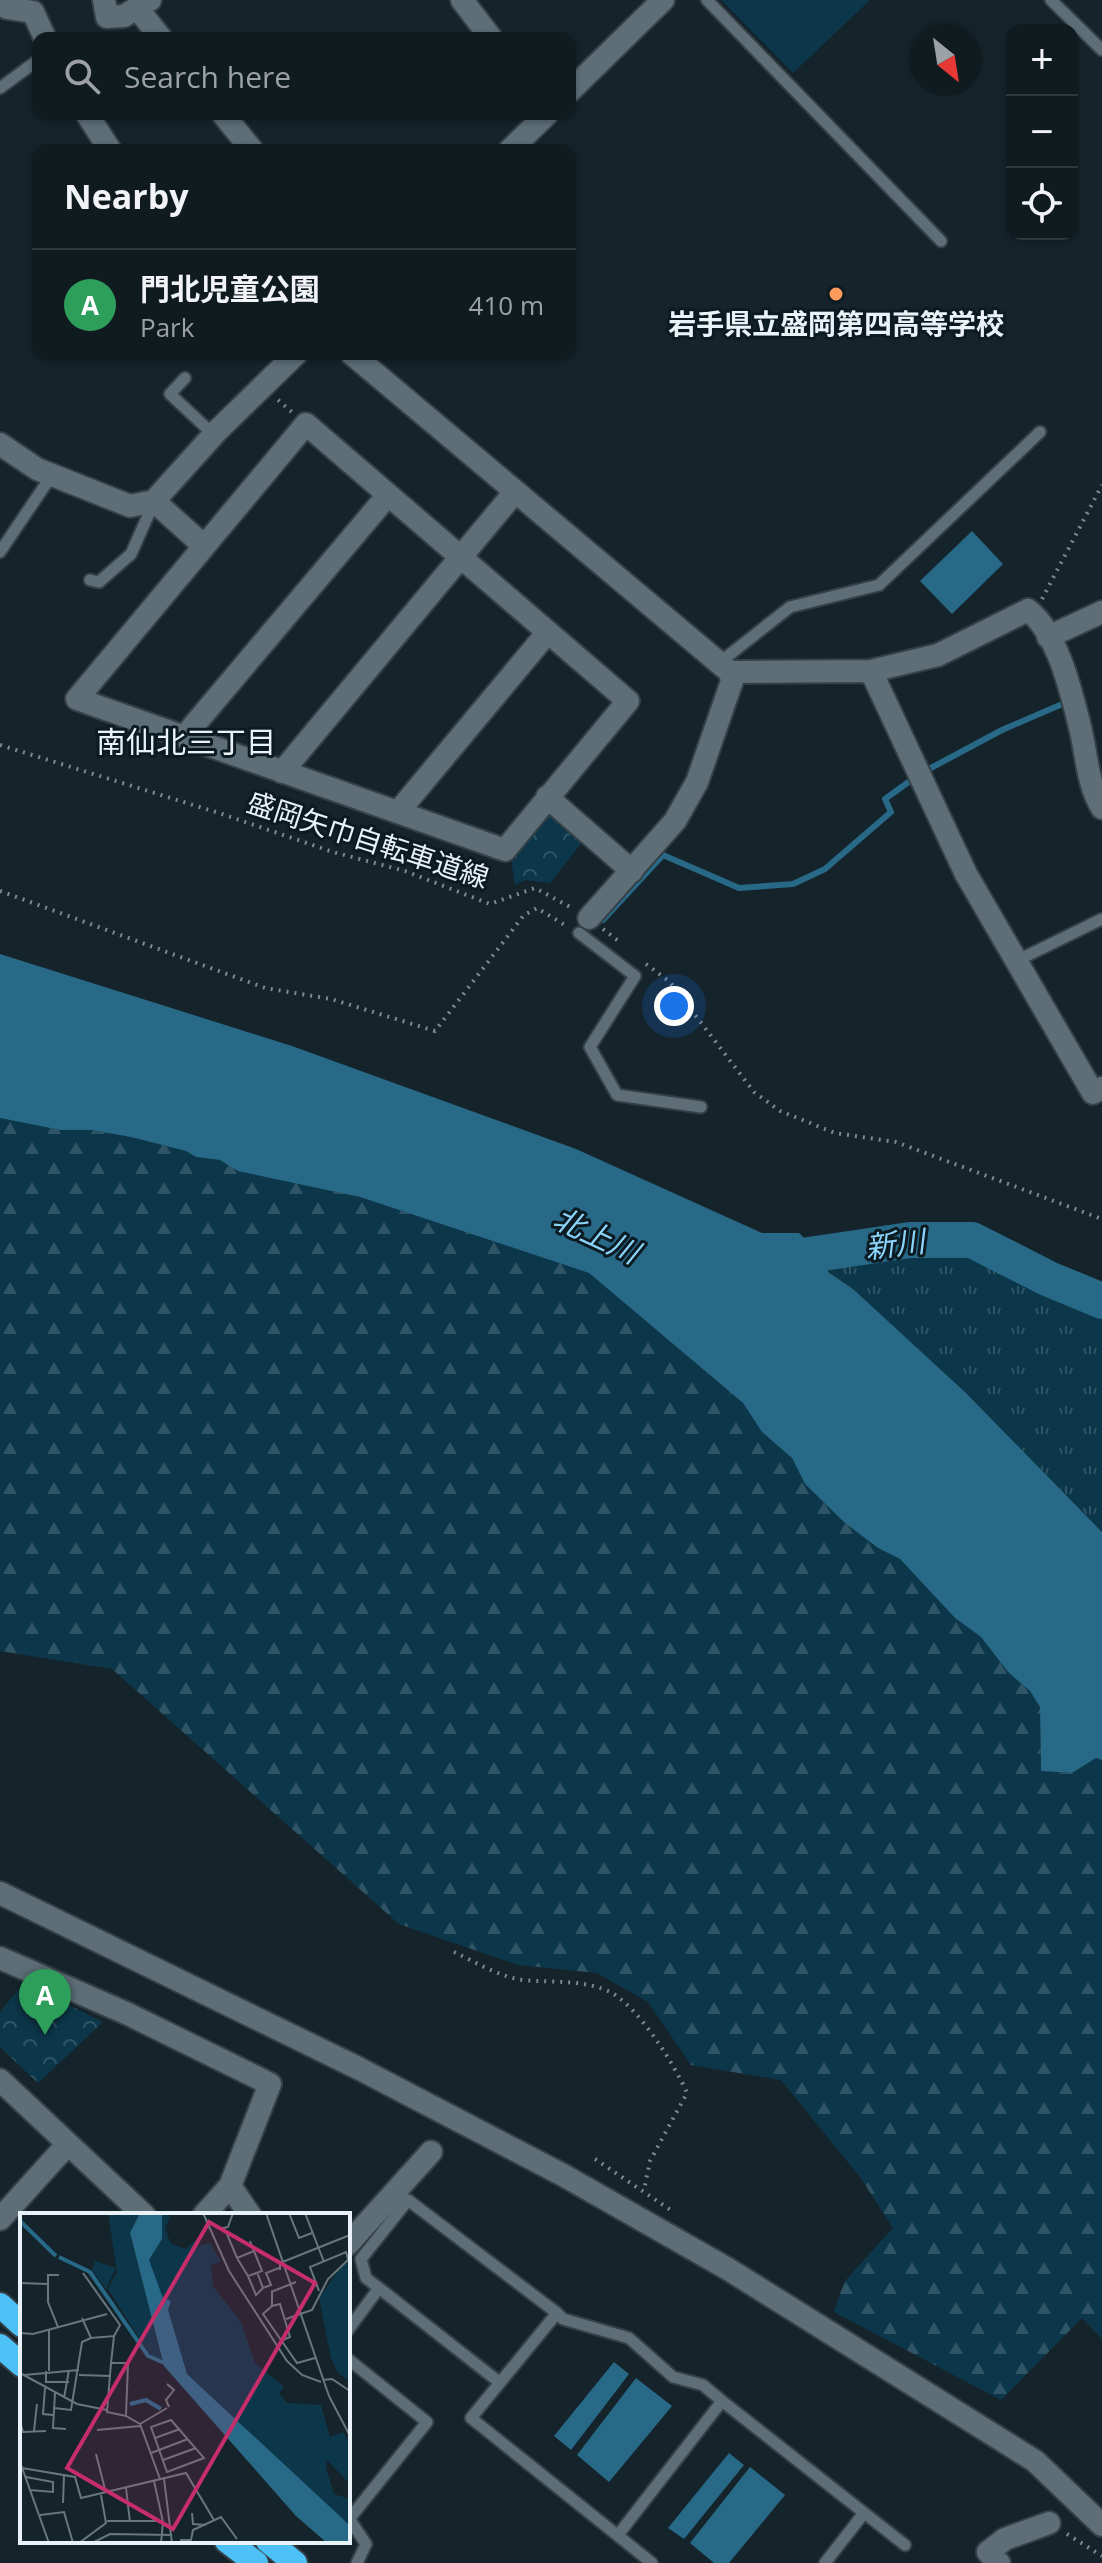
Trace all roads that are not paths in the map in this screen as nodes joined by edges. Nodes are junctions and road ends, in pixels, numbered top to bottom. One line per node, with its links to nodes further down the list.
1 (3, 0): 8 (street)
2 (104, 0): 7 (street)
3 (462, 0): 10 (street)
4 (663, 0): 13 (street)
5 (707, 0): 21 (lane)
6 (1051, 0): 11 (lane)
7 (143, 4): 9 (street)
8 (42, 32)
9 (158, 32)
10 (486, 32)
11 (1102, 50)
12 (32, 64): 14 (lane)
13 (576, 85)
14 (0, 88)
15 (91, 120): 18 (street)
16 (228, 120): 19 (street)
17 (541, 120): 20 (street)
18 (106, 144)
19 (247, 144)
20 (516, 144)
21 (941, 241)
22 (290, 360): 26 (street)
23 (359, 360): 29 (street)
24 (185, 378): 26 (lane)
25 (1040, 432): 39 (lane)
26 (214, 435): 31 (street)
27 (0, 444): 28 (street)
28 (52, 475): 31 (street); 33 (lane)
29 (514, 493): 34 (street); 39 (street)
30 (388, 495): 32 (street); 34 (street); 41 (street)
31 (154, 501): 32 (street); 35 (lane)
32 (204, 546): 41 (street)
33 (0, 552)
34 (462, 558): 37 (street); 42 (street)
35 (90, 580)
36 (1102, 612): 38 (street)
37 (548, 632): 43 (street); 45 (street)
38 (1048, 637): 40 (street); 44 (street)
39 (724, 667): 40 (street); 46 (street)
40 (871, 671): 49 (street)
41 (184, 737): 42 (street)
42 (282, 772): 45 (street)
43 (547, 797): 45 (street); 46 (street)
44 (1102, 808)
45 (398, 812)
46 (632, 871): 48 (street)
47 (1102, 919): 49 (lane)
48 (584, 926): 51 (lane)
49 (1016, 961): 50 (street)
50 (1102, 1088)
51 (701, 1107)
52 (0, 1893): 77 (street)
53 (1, 1961): 57 (street)
54 (0, 2080): 55 (street)
55 (66, 2146): 58 (street); 61 (street)
56 (431, 2152): 62 (street)
57 (230, 2186): 59 (street); 60 (street)
58 (142, 2213)
59 (206, 2213)
60 (249, 2213)
61 (0, 2219)
62 (350, 2242)
63 (379, 2288): 65 (lane); 67 (lane); 71 (lane)
64 (0, 2305): 66 (highway)
65 (557, 2313): 71 (lane); 72 (lane)
66 (20, 2323)
67 (350, 2327)
68 (0, 2346): 70 (highway)
69 (350, 2361): 74 (lane)
70 (20, 2363)
71 (499, 2382): 78 (lane)
72 (722, 2401): 73 (lane); 78 (lane)
73 (864, 2513): 81 (lane); 87 (lane)
74 (350, 2517)
75 (350, 2520): 85 (lane)
76 (1049, 2523): 82 (street)
77 (1102, 2525)
78 (618, 2535): 86 (lane)
79 (230, 2543): 83 (highway)
80 (270, 2543): 84 (highway)
81 (905, 2545)
82 (987, 2559)
83 (256, 2563)
84 (295, 2563)
85 (357, 2563)
86 (652, 2563)
87 (825, 2563)

